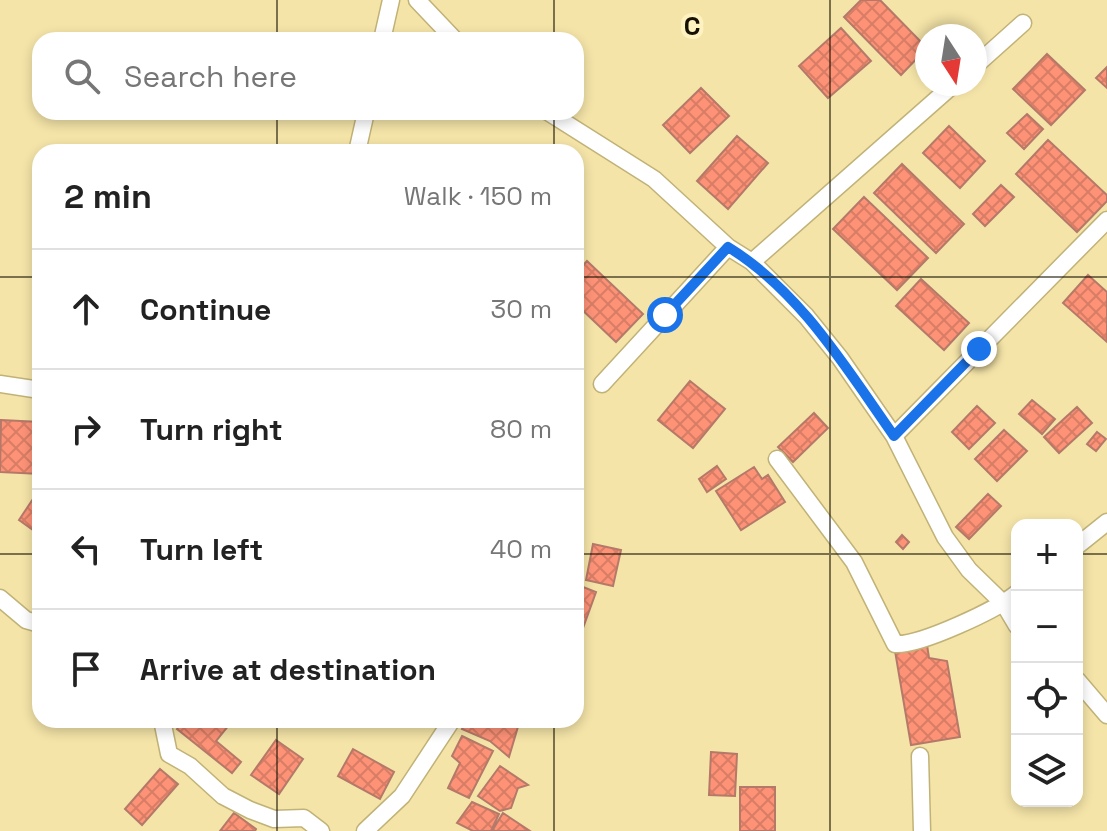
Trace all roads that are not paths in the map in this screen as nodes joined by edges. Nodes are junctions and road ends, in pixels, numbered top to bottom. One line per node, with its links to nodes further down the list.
1 (391, 0): 4 (street)
2 (417, 0): 5 (street)
3 (1023, 23): 6 (street)
4 (384, 32)
5 (447, 32)
6 (987, 55)
7 (940, 96): 13 (street)
8 (364, 120): 10 (street)
9 (561, 120): 12 (street)
10 (359, 144)
11 (1107, 220): 17 (street)
12 (728, 247): 13 (street); 15 (street)
13 (752, 262): 17 (street)
14 (0, 384): 16 (street)
15 (602, 384)
16 (32, 389)
17 (894, 436): 22 (street)
18 (777, 459): 22 (street)
19 (1107, 522): 20 (street)
20 (1083, 541)
21 (0, 598): 23 (street)
22 (1010, 599)
23 (32, 622)
24 (1083, 687): 25 (street)
25 (1107, 715)
26 (164, 728): 29 (street)
27 (447, 728): 30 (street)
28 (920, 756): 31 (street)
29 (321, 831)
30 (365, 831)
31 (922, 831)

